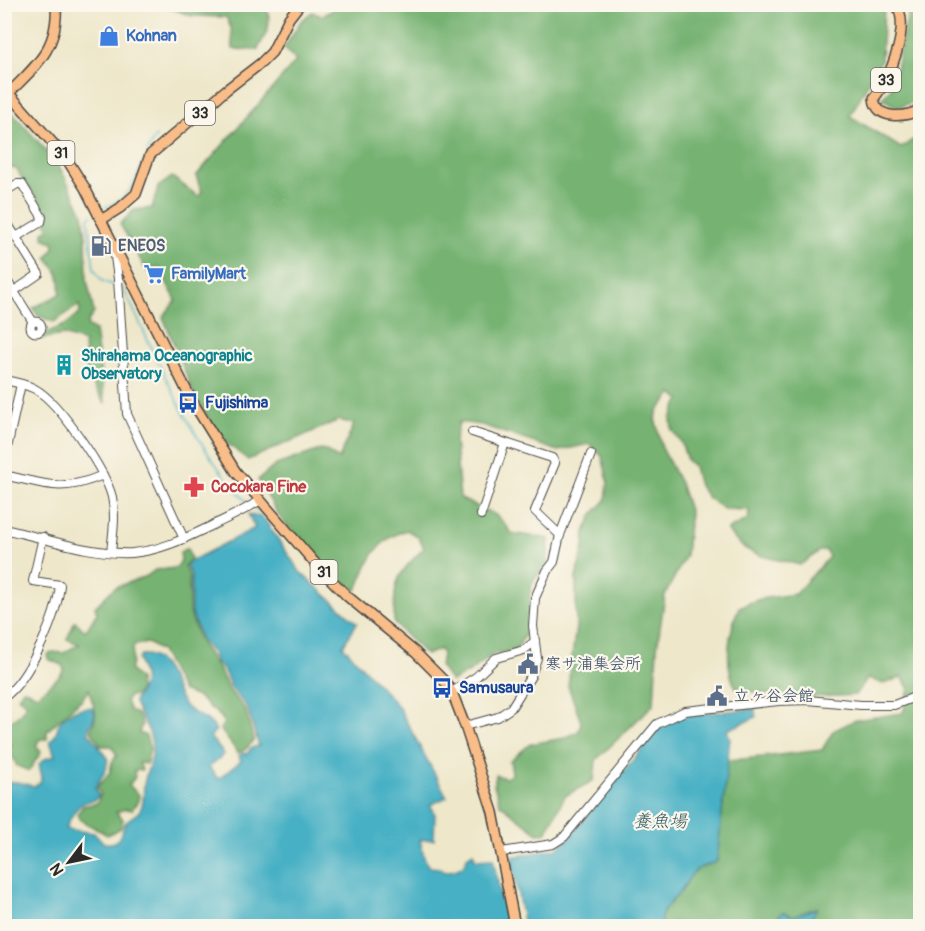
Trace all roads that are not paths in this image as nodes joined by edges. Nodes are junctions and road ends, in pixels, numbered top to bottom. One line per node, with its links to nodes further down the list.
1 (56, 4): 4 (main road, 31)
2 (300, 4): 8 (main road, 33)
3 (896, 4): 5 (main road, 33)
4 (7, 91): 8 (main road, 31)
5 (921, 110)
6 (4, 192): 9 (street)
7 (4, 218): 9 (street)
8 (101, 220): 10 (main road, 31)
9 (16, 237): 12 (street)
10 (113, 244): 23 (main road, 31); 28 (street)
11 (4, 276): 12 (street)
12 (14, 291): 13 (street); 14 (street)
13 (4, 298)
14 (33, 322)
15 (4, 380): 16 (street)
16 (21, 384): 20 (street); 22 (street)
17 (472, 432): 18 (street)
18 (505, 443): 24 (street); 26 (street)
19 (591, 454): 26 (street)
20 (4, 462)
21 (4, 475): 22 (street)
22 (103, 475): 29 (street)
23 (257, 502): 28 (street); 31 (main road, 31)
24 (480, 514)
25 (4, 529): 27 (street)
26 (560, 535): 30 (street)
27 (44, 537): 29 (street); 33 (street)
28 (184, 539): 29 (street)
29 (111, 552)
30 (535, 641): 31 (street); 34 (street)
31 (452, 693): 34 (main road, 31)
32 (921, 695): 35 (street)
33 (4, 697)
34 (465, 726): 35 (main road, 31)
35 (502, 852): 36 (main road, 31)
36 (515, 927)

